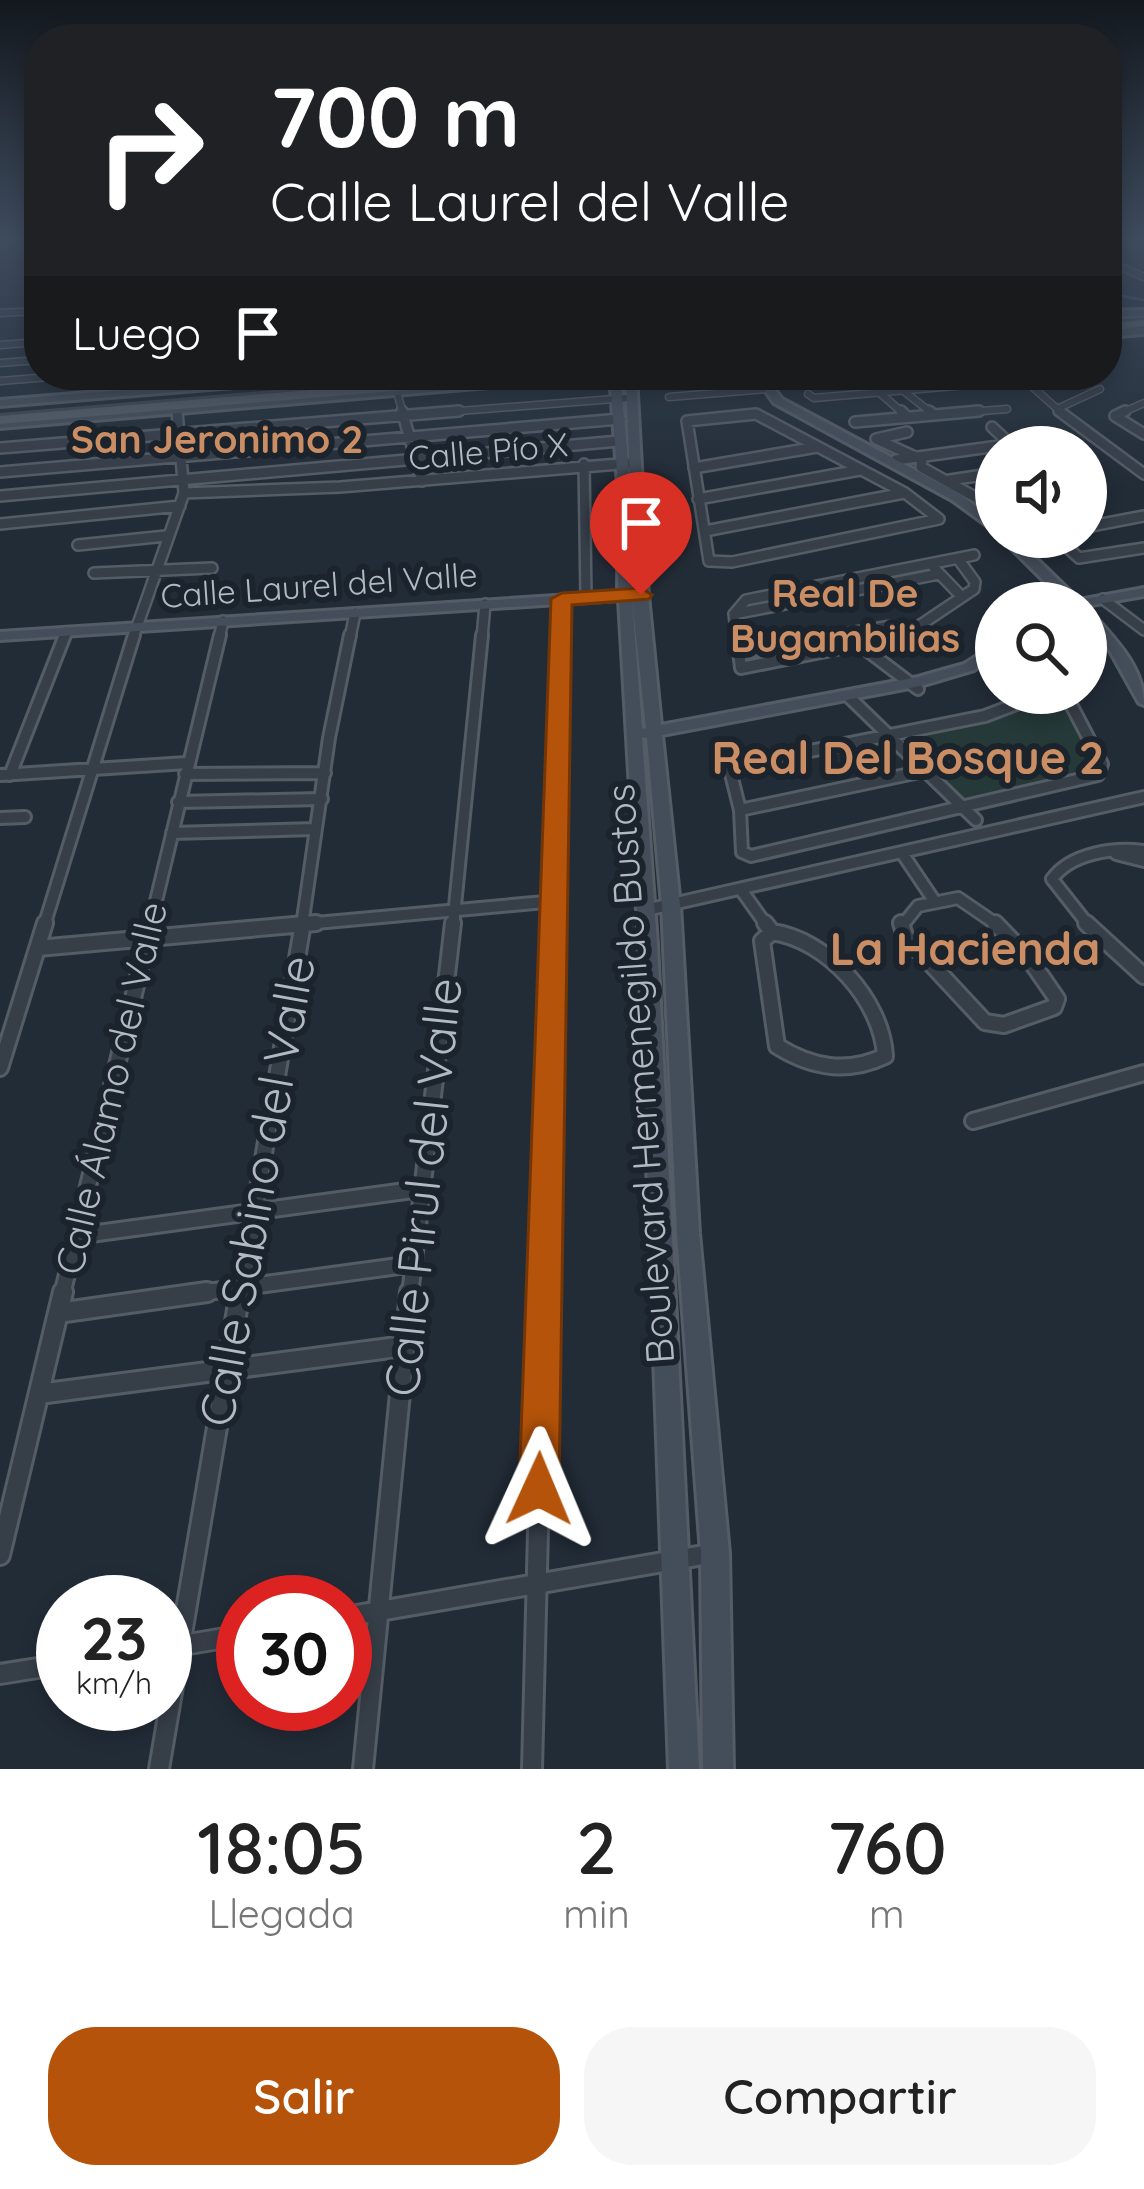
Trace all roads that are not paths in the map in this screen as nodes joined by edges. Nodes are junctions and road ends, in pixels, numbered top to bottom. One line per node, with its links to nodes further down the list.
1 (207, 390): 15 (street)
2 (231, 390): 15 (main road)
3 (259, 390): 15 (main road)
4 (373, 390): 16 (main road)
5 (422, 390): 14 (street)
6 (617, 390): 18 (street, Boulevard Hermenegildo Bustos)
7 (633, 390): 19 (street, Boulevard Hermenegildo Bustos)
8 (745, 390): 17 (street)
9 (770, 390): 26 (street)
10 (881, 390): 10 (street); 25 (street)
11 (905, 390): 23 (street)
12 (1037, 390): 22 (street)
13 (1098, 390): 22 (street)
14 (398, 392): 16 (street); 24 (street)
15 (177, 395): 16 (street); 21 (main road); 27 (main road); 29 (street); 34 (street)
16 (338, 397)
17 (668, 397)
18 (618, 398): 19 (street); 24 (street); 28 (street, Boulevard Hermenegildo Bustos)
19 (634, 398): 44 (street, Boulevard Hermenegildo Bustos)
20 (1144, 404): 35 (street)
21 (0, 406)
22 (1057, 409): 50 (street)
23 (932, 413): 23 (street); 25 (street)
24 (405, 414): 34 (street); 36 (street)
25 (904, 415): 32 (street)
26 (806, 416): 31 (street); 46 (street)
27 (16, 419): 29 (main road); 30 (main road)
28 (620, 419): 36 (street); 37 (street, Boulevard Hermenegildo Bustos)
29 (66, 420): 30 (street)
30 (0, 423)
31 (776, 423): 38 (street); 47 (street)
32 (873, 432)
33 (907, 432): 42 (street)
34 (177, 433): 39 (street); 41 (street)
35 (1144, 434)
36 (412, 435): 41 (street); 43 (street)
37 (619, 441): 43 (street, Calle Pío X); 44 (street, Boulevard Hermenegildo Bustos)
38 (819, 447): 47 (street); 48 (street)
39 (0, 448)
40 (975, 448): 42 (street)
41 (181, 455): 49 (street); 52 (street)
42 (914, 456): 46 (street); 54 (street)
43 (416, 457): 52 (street, Calle Pío X); 53 (street)
44 (631, 463): 45 (street); 80 (street, Boulevard Hermenegildo Bustos)
45 (584, 464): 53 (street); 81 (street)
46 (898, 464): 61 (street)
47 (694, 468): 59 (street)
48 (860, 470): 56 (street); 59 (street)
49 (0, 472)
50 (1144, 474)
51 (975, 476): 54 (street)
52 (183, 479): 55 (street); 57 (street, Calle Pío X)
53 (422, 481): 55 (street)
54 (948, 481): 58 (street)
55 (184, 493): 60 (street)
56 (905, 493): 65 (street); 65 (street)
57 (0, 496)
58 (975, 496)
59 (698, 500): 65 (street)
60 (180, 506): 64 (street); 66 (street)
61 (975, 512)
62 (1144, 515): 63 (street)
63 (1107, 523)
64 (0, 524)
65 (705, 531)
66 (166, 536): 67 (street); 75 (street)
67 (78, 544)
68 (1144, 548): 70 (street)
69 (974, 554): 72 (street)
70 (1107, 555)
71 (1033, 558): 78 (street)
72 (958, 560): 73 (street); 82 (street)
73 (928, 562): 77 (street); 88 (street)
74 (212, 568): 75 (street)
75 (154, 570): 76 (street); 90 (street)
76 (94, 573)
77 (939, 574): 82 (street); 88 (street)
78 (1063, 582)
79 (1144, 594): 84 (street)
80 (633, 595): 81 (street, Calle Laurel del Valle); 108 (street, Boulevard Hermenegildo Bustos)
81 (586, 597): 83 (street, Calle Laurel del Valle)
82 (962, 597): 92 (street)
83 (562, 599): 85 (street, Calle Laurel del Valle); 133 (street)
84 (1107, 602)
85 (484, 604): 87 (street, Calle Laurel del Valle); 135 (street, Calle Pirul del Valle)
86 (1107, 612): 91 (street)
87 (355, 613): 89 (street, Calle Laurel del Valle); 115 (street, Calle Sabino del Valle)
88 (734, 614): 97 (street)
89 (223, 621): 90 (street, Calle Laurel del Valle); 112 (street, Calle Álamo del Valle)
90 (139, 627): 93 (street, Calle Laurel del Valle); 113 (street)
91 (1141, 627)
92 (914, 631): 96 (street); 97 (street)
93 (67, 632): 95 (street, Calle Laurel del Valle); 116 (street)
94 (1107, 634): 104 (street)
95 (0, 636)
96 (869, 647): 99 (street); 101 (street)
97 (738, 652): 99 (street)
98 (975, 663): 101 (street)
99 (741, 668): 102 (street)
100 (975, 674): 101 (street)
101 (919, 685): 103 (street)
102 (740, 686)
103 (851, 699): 107 (street); 109 (street)
104 (1144, 700)
105 (991, 714): 109 (street)
106 (1076, 714): 120 (street)
107 (722, 723): 108 (street); 108 (street)
108 (647, 733): 134 (street, Boulevard Hermenegildo Bustos); 136 (street, Boulevard Hermenegildo Bustos)
109 (891, 736): 111 (street); 114 (street)
110 (724, 746): 111 (street)
111 (730, 767): 121 (street)
112 (186, 769): 113 (street); 115 (street); 119 (street, Calle Álamo del Valle)
113 (93, 771): 116 (street); 140 (street)
114 (924, 771): 120 (street); 121 (street)
115 (325, 773): 118 (street, Calle Sabino del Valle)
116 (5, 775)
117 (1144, 797): 128 (street)
118 (322, 799): 119 (street); 125 (street, Calle Sabino del Valle)
119 (178, 802): 126 (street, Calle Álamo del Valle)
120 (961, 807): 121 (street); 124 (street)
121 (740, 810)
122 (0, 818): 123 (street)
123 (25, 818)
124 (976, 820)
125 (315, 829): 126 (street); 137 (street, Calle Sabino del Valle)
126 (172, 833): 139 (street, Calle Álamo del Valle)
127 (1144, 851): 129 (street)
128 (897, 854): 131 (street); 132 (street)
129 (1112, 854): 130 (street); 141 (street)
130 (1144, 861)
131 (742, 890): 134 (street); 138 (street)
132 (933, 899): 132 (street)
133 (556, 901): 135 (street); 158 (street)
134 (670, 905): 136 (street); 154 (street, Boulevard Hermenegildo Bustos)
135 (455, 908): 137 (street); 145 (street, Calle Pirul del Valle)
136 (646, 910): 156 (street, Boulevard Hermenegildo Bustos)
137 (303, 922): 139 (street); 146 (street, Calle Sabino del Valle)
138 (772, 932): 138 (street)
139 (145, 937): 140 (street); 147 (street, Calle Álamo del Valle)
140 (38, 948): 142 (street)
141 (1144, 976)
142 (0, 1068)
143 (1144, 1073): 144 (street)
144 (973, 1120)
145 (419, 1189): 146 (street); 148 (street, Calle Pirul del Valle)
146 (253, 1213): 147 (street); 149 (street, Calle Sabino del Valle)
147 (76, 1236): 150 (street, Calle Álamo del Valle)
148 (413, 1264): 149 (street); 151 (street, Calle Pirul del Valle)
149 (238, 1287): 150 (street); 152 (street, Calle Sabino del Valle)
150 (58, 1313): 153 (street, Calle Álamo del Valle)
151 (405, 1346): 152 (street); 159 (street, Calle Pirul del Valle)
152 (225, 1369): 153 (street); 157 (street, Calle Sabino del Valle)
153 (39, 1394): 155 (street, Calle Álamo del Valle)
154 (715, 1553): 156 (street); 168 (street, Boulevard Hermenegildo Bustos)
155 (0, 1555)
156 (678, 1558): 158 (street); 167 (street, Boulevard Hermenegildo Bustos)
157 (186, 1575)
158 (537, 1583): 159 (street); 166 (street)
159 (378, 1612): 160 (street); 165 (street, Calle Pirul del Valle)
160 (372, 1613)
161 (36, 1668): 162 (street)
162 (0, 1674)
163 (163, 1731): 164 (street, Calle Sabino del Valle)
164 (159, 1769)
165 (363, 1769)
166 (532, 1769)
167 (684, 1769)
168 (718, 1769)

